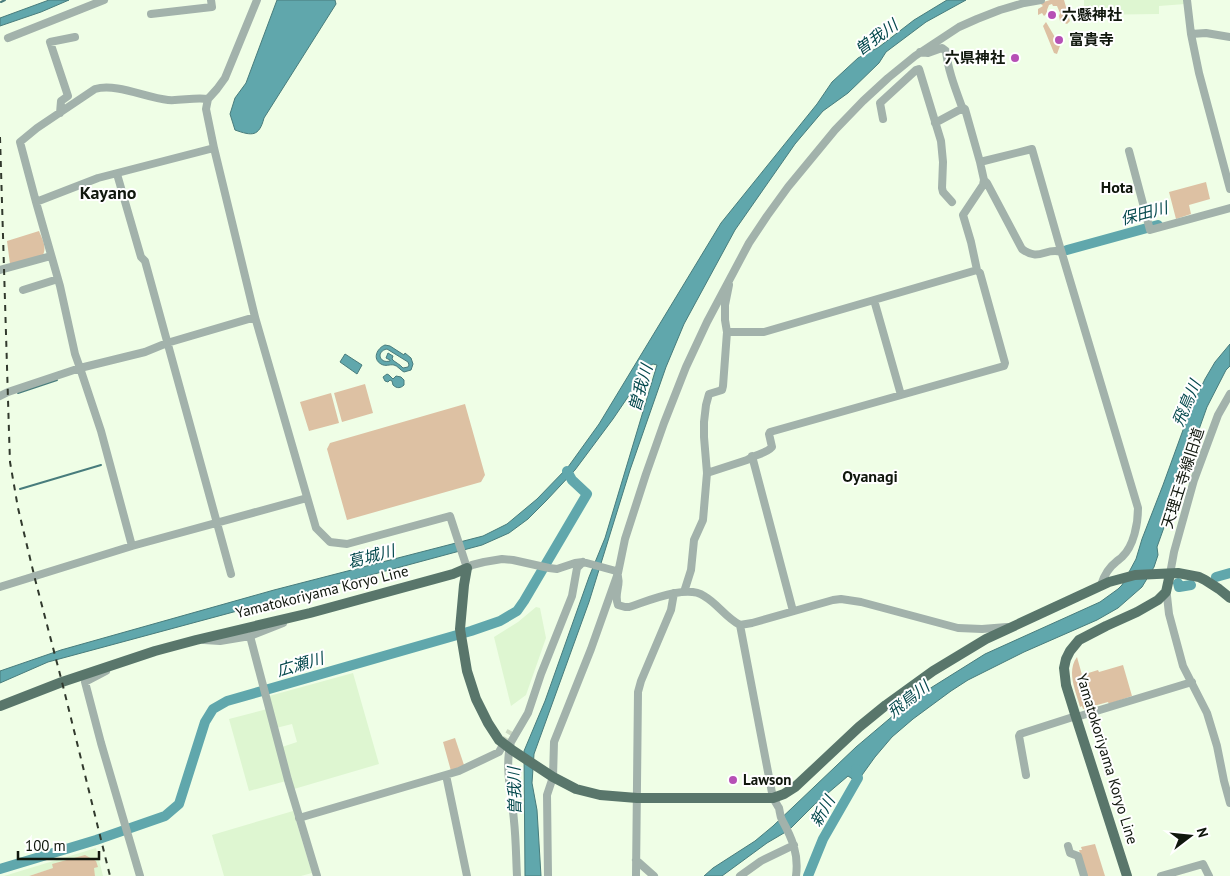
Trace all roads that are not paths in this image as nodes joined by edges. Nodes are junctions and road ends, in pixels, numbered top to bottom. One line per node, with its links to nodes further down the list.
1 (104, 0): 10 (street)
2 (211, 0): 6 (street)
3 (257, 0): 12 (street)
4 (1041, 0): 11 (street)
5 (1187, 0): 7 (street)
6 (151, 14)
7 (1191, 34): 8 (street); 22 (street)
8 (1230, 36)
9 (74, 37): 14 (street)
10 (8, 38)
11 (920, 52): 13 (street); 31 (street)
12 (208, 99): 14 (street); 17 (street)
13 (963, 108): 16 (street); 19 (street)
14 (60, 113): 23 (street)
15 (883, 119): 16 (street)
16 (935, 123): 24 (street)
17 (214, 148): 20 (street); 34 (street)
18 (1128, 151): 25 (street)
19 (980, 162): 21 (street); 26 (street)
20 (117, 174): 23 (street); 36 (street)
21 (984, 180): 26 (street); 29 (street)
22 (1230, 189)
23 (36, 202): 27 (street)
24 (952, 202)
25 (1230, 208)
26 (1061, 252): 51 (street)
27 (51, 256): 28 (street); 30 (street)
28 (0, 270)
29 (977, 270): 33 (street); 39 (street)
30 (58, 279): 32 (street); 37 (street)
31 (729, 280): 35 (street); 48 (street)
32 (24, 290)
33 (874, 300): 35 (street); 39 (street)
34 (255, 317): 36 (street); 43 (street)
35 (727, 332): 42 (street)
36 (167, 343): 37 (street); 44 (street)
37 (80, 368): 40 (street); 45 (street)
38 (1230, 394): 50 (street, 天理王寺線旧道)
39 (901, 395): 41 (street)
40 (0, 396)
41 (752, 456): 42 (street); 57 (street)
42 (707, 473): 53 (street)
43 (307, 498): 44 (street); 47 (street)
44 (217, 523): 45 (street); 49 (street)
45 (132, 546): 52 (street)
46 (583, 562): 47 (street); 48 (street); 68 (street)
47 (466, 565): 58 (main road, Yamatokoriyama Koryo Line); 71 (main road)
48 (617, 572): 55 (street); 73 (street)
49 (231, 574)
50 (1170, 574): 51 (main road); 54 (main road); 56 (main road)
51 (1105, 584): 60 (main road)
52 (0, 587)
53 (684, 592): 55 (street); 59 (street)
54 (1166, 592): 66 (street); 69 (main road, Yamatokoriyama Koryo Line)
55 (674, 593): 75 (street)
56 (1230, 598)
57 (793, 611): 59 (street); 61 (street)
58 (310, 613): 62 (street); 64 (main road, Yamatokoriyama Koryo Line)
59 (740, 625): 76 (street)
60 (1014, 626): 61 (street); 63 (main road)
61 (982, 628): 63 (street)
62 (250, 636): 64 (street); 78 (street)
63 (986, 639): 76 (main road)
64 (196, 640): 65 (main road, Yamatokoriyama Koryo Line)
65 (118, 664): 67 (main road, Yamatokoriyama Koryo Line); 82 (street)
66 (1192, 682): 69 (street); 77 (street)
67 (0, 706)
68 (529, 711): 70 (street); 71 (street)
69 (1076, 717): 74 (street); 92 (main road, Yamatokoriyama Koryo Line)
70 (511, 731)
71 (508, 747): 72 (street); 73 (main road); 85 (street)
72 (446, 775): 78 (street); 84 (street)
73 (550, 775): 75 (main road); 86 (street)
74 (1026, 775)
75 (637, 798): 76 (main road); 81 (street)
76 (773, 798): 79 (street)
77 (1230, 803)
78 (299, 818): 83 (street)
79 (794, 845): 89 (street); 90 (street)
80 (1068, 846): 91 (street)
81 (636, 860): 87 (street); 88 (street)
82 (140, 876)
83 (317, 876)
84 (468, 876)
85 (516, 876)
86 (548, 876)
87 (636, 876)
88 (654, 876)
89 (740, 876)
90 (796, 876)
91 (1084, 876)
92 (1127, 876)
93 (1161, 876): 94 (street)
94 (1209, 876)

